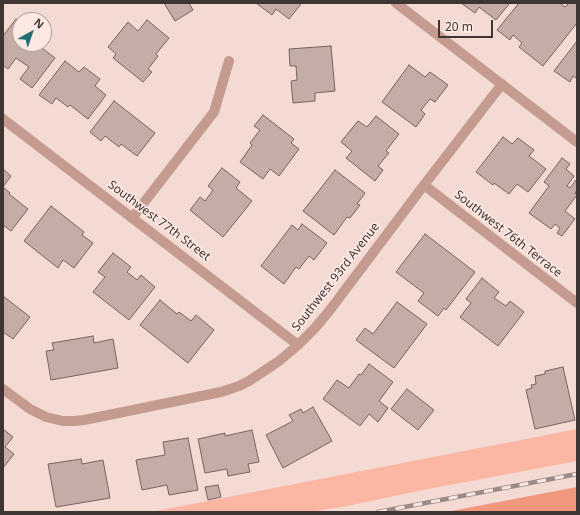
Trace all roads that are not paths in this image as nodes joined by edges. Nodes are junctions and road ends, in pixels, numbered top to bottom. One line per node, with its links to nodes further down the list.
1 (396, 3): 3 (street)
2 (229, 60): 7 (street)
3 (502, 84): 5 (street); 6 (street, Southwest 93rd Avenue)
4 (3, 119): 7 (street, Southwest 77th Street)
5 (577, 142)
6 (424, 184): 8 (street, Southwest 76th Terrace); 9 (street, Southwest 93rd Avenue)
7 (132, 218): 9 (street, Southwest 77th Street)
8 (577, 303)
9 (298, 345): 10 (street, Southwest 93rd Avenue)
10 (3, 389)

